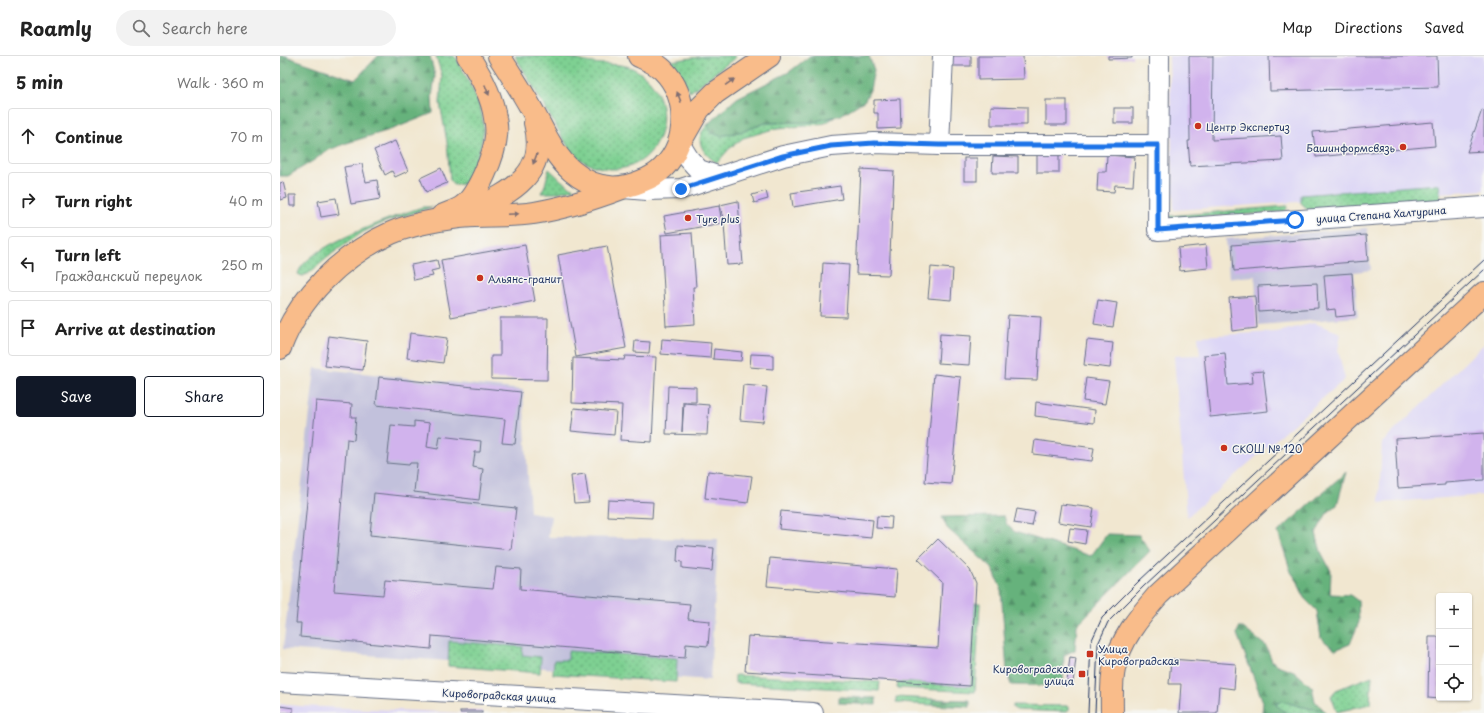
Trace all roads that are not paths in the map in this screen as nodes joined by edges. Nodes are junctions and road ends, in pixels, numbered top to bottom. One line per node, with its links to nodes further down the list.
1 (468, 56): 15 (main road, one-way to 15)
2 (499, 56): 7 (main road)
3 (639, 56): 8 (main road, one-way to 3)
4 (769, 56): 8 (main road, one-way to 4)
5 (943, 56): 9 (street)
6 (1159, 56): 10 (street)
7 (531, 107): 12 (main road); 14 (main road, one-way to 14)
8 (679, 143): 11 (street); 12 (main road)
9 (939, 145): 10 (street); 11 (street)
10 (1158, 145): 13 (street, улица Степана Халтурина)
11 (717, 176): 12 (street)
12 (622, 188): 14 (main road, one-way to 12)
13 (1484, 207)
14 (460, 217): 15 (main road)
15 (417, 225): 17 (main road)
16 (1484, 293): 20 (main road)
17 (280, 348)
18 (280, 682): 19 (street, Кировоградская улица)
19 (813, 713)
20 (1112, 713)

